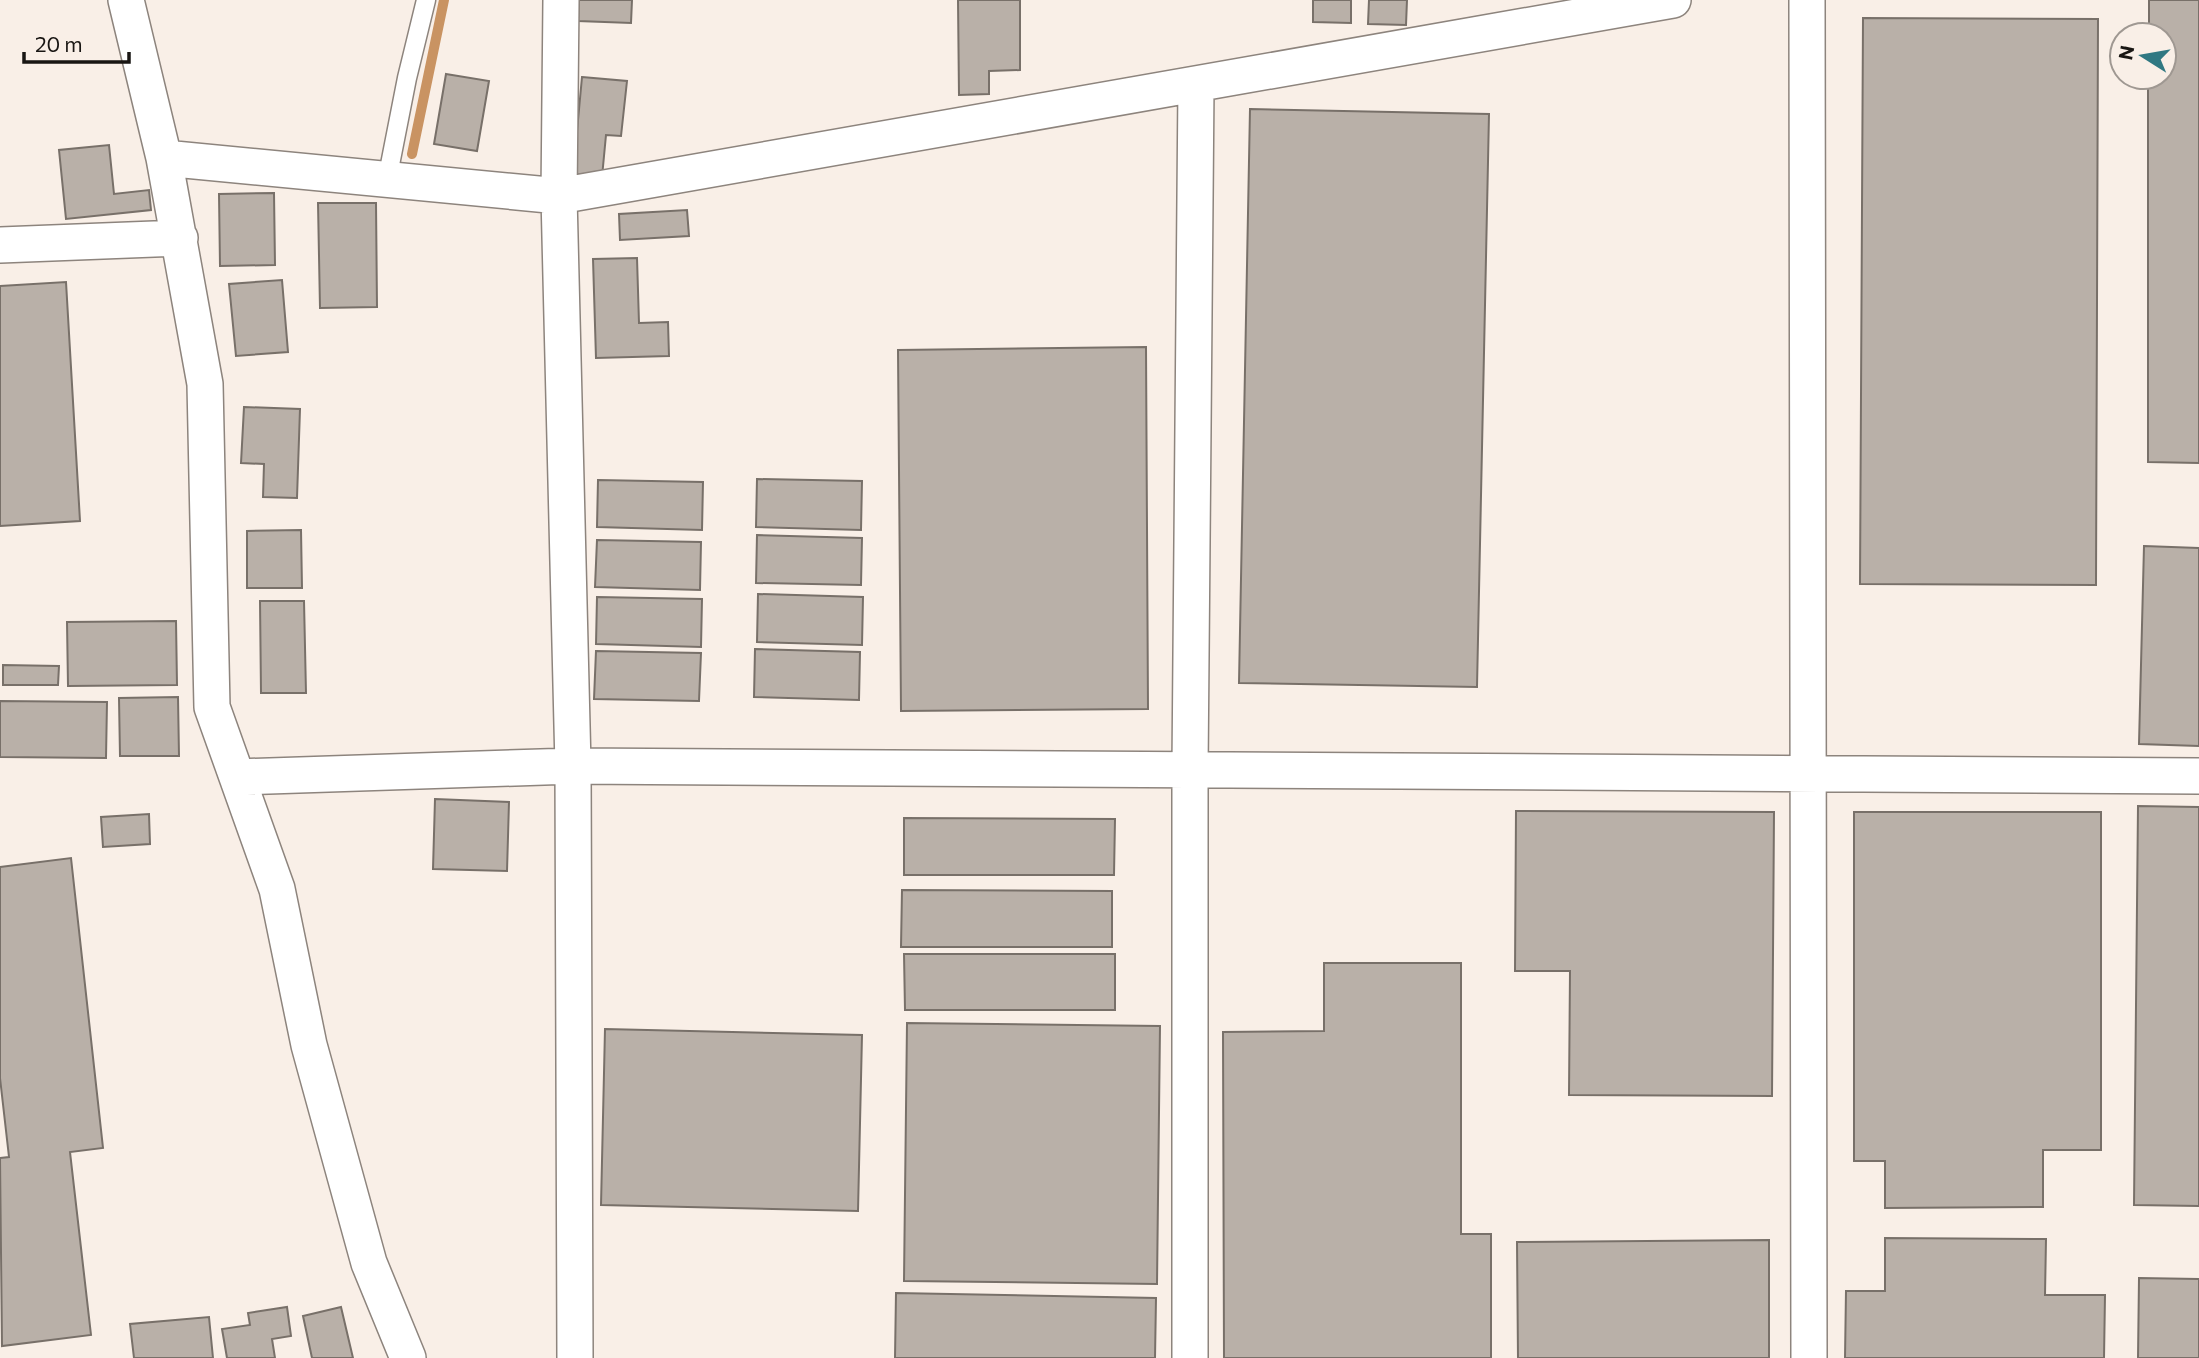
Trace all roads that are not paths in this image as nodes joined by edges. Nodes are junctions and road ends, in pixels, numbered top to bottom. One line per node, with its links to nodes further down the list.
1 (126, 0): 7 (street)
2 (426, 0): 8 (lane)
3 (561, 0): 9 (street)
4 (1673, 0): 6 (street)
5 (1807, 0): 14 (street)
6 (1196, 85): 9 (street); 13 (street)
7 (164, 159): 8 (street); 10 (street)
8 (387, 180): 9 (street)
9 (559, 196): 12 (street)
10 (180, 238): 11 (street); 16 (street)
11 (0, 245)
12 (573, 766): 13 (street); 16 (street); 18 (street)
13 (1190, 769): 14 (street); 19 (street)
14 (1808, 776): 15 (street); 20 (street)
15 (2199, 776)
16 (237, 777): 17 (street)
17 (408, 1358)
18 (575, 1358)
19 (1190, 1358)
20 (1809, 1358)

